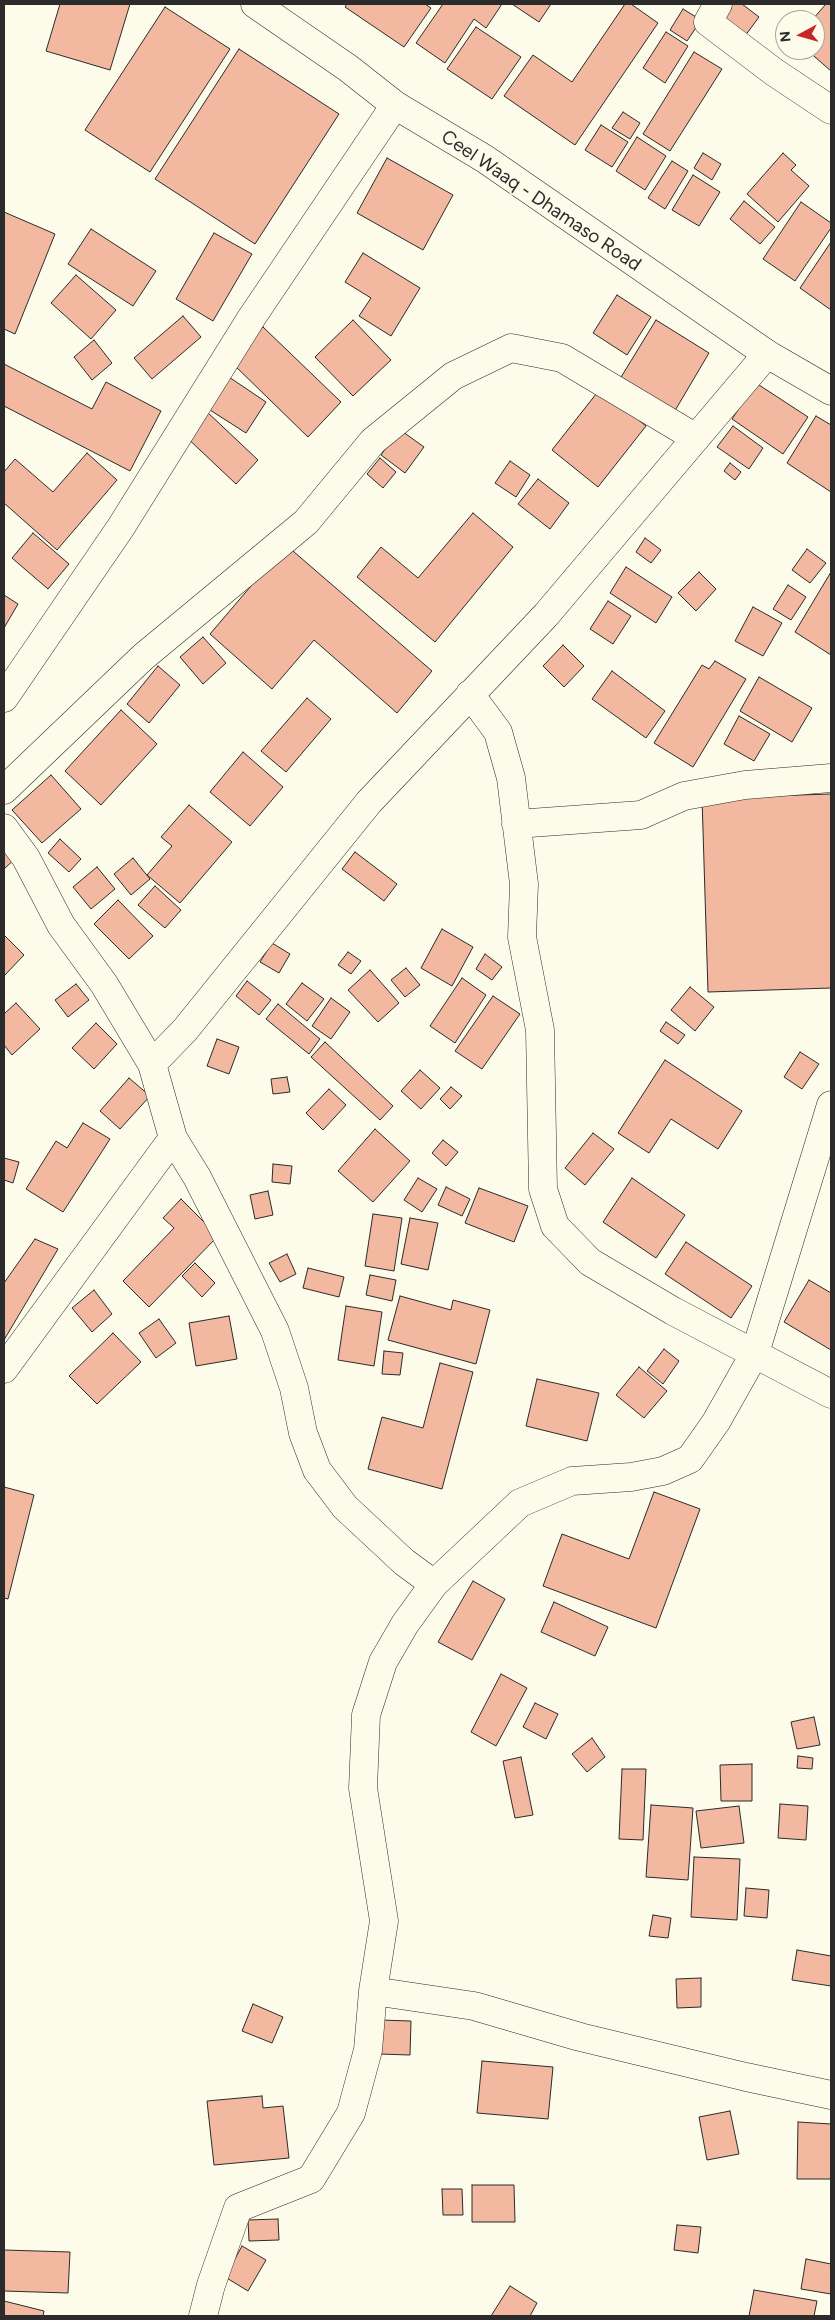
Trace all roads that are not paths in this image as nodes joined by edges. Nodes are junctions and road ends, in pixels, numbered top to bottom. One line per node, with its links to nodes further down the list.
1 (255, 4): 3 (street, Ceel Waaq - Dhamaso Road)
2 (718, 4): 4 (street)
3 (395, 105): 5 (street, Ceel Waaq - Dhamaso Road); 8 (street)
4 (831, 110)
5 (767, 354): 6 (street, Ceel Waaq - Dhamaso Road); 7 (street)
6 (831, 391)
7 (696, 438): 9 (street); 11 (street)
8 (5, 690)
9 (470, 694): 12 (street); 14 (street)
10 (831, 778): 12 (street)
11 (4, 790)
12 (516, 824): 17 (street)
13 (4, 828): 14 (street)
14 (152, 1064): 16 (street)
15 (831, 1105): 17 (street)
16 (173, 1138): 18 (street); 20 (street)
17 (755, 1353): 19 (street); 20 (street)
18 (4, 1369)
19 (831, 1394)
20 (434, 1584): 21 (street)
21 (373, 1991): 22 (street); 23 (street)
22 (831, 2095)
23 (203, 2316)

